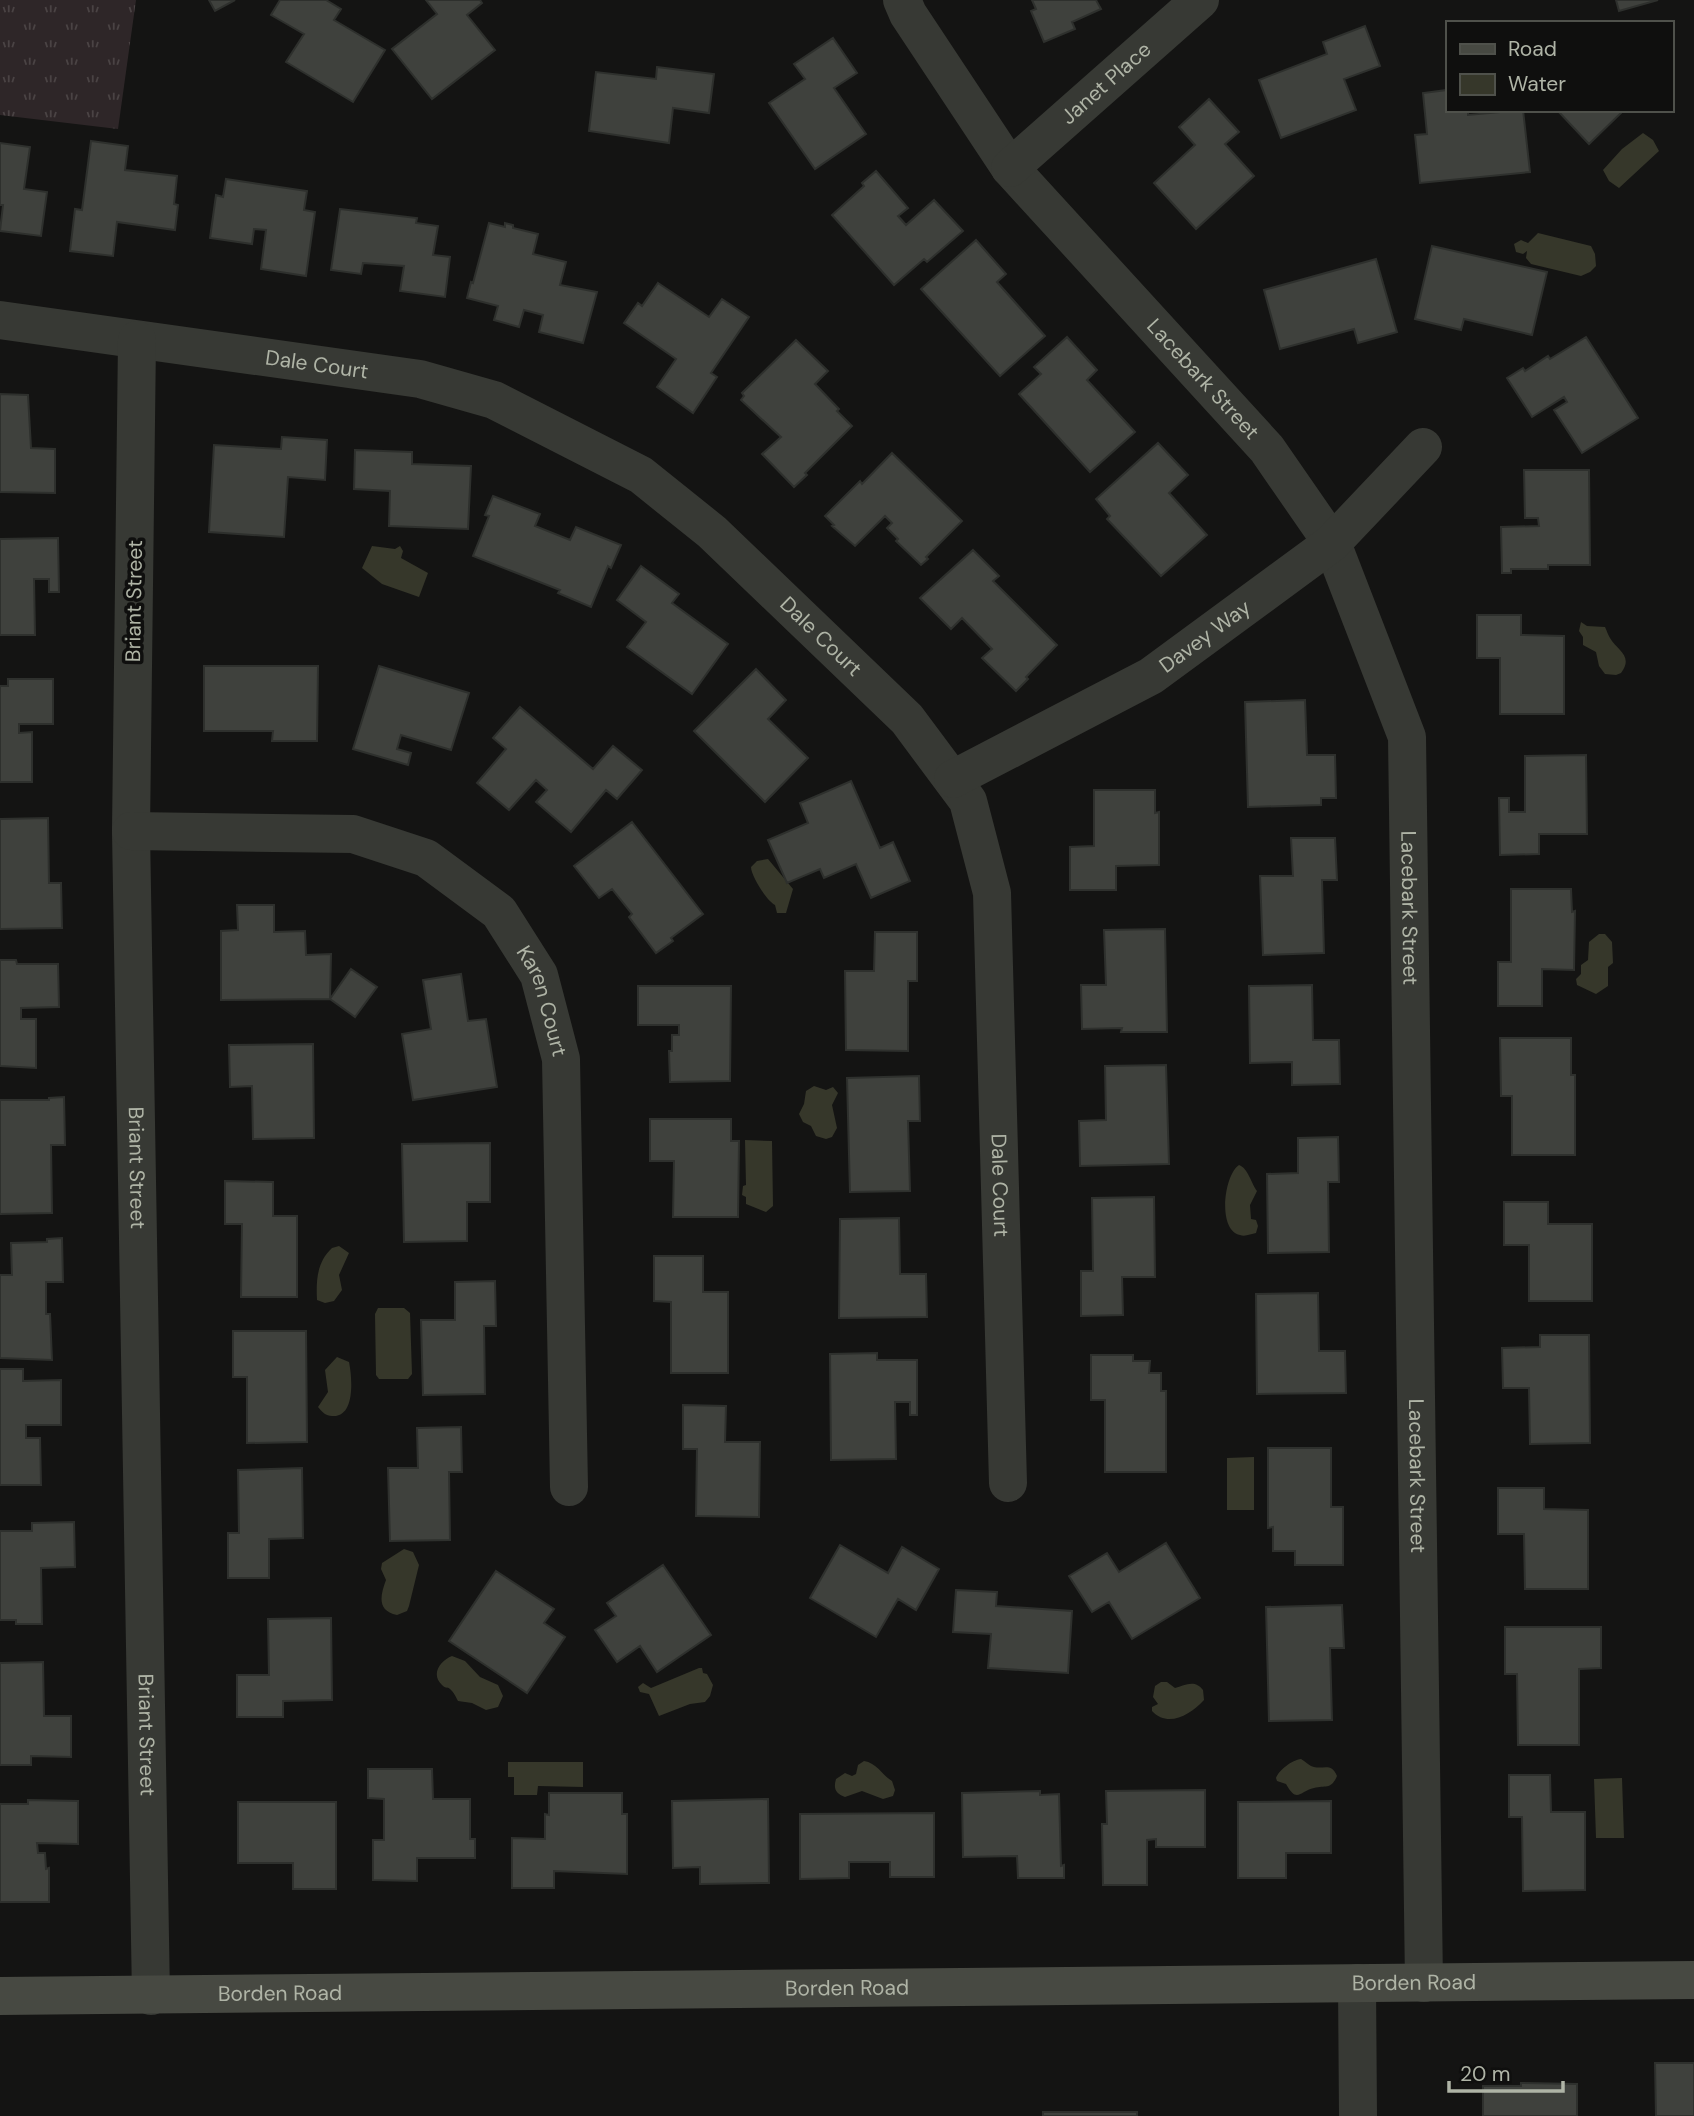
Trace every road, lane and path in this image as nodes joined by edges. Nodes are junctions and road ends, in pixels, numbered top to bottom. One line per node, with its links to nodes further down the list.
1 (902, 0): 3 (street, Lacebark Street)
2 (1200, 0): 3 (street, Janet Place)
3 (1010, 168): 7 (street, Lacebark Street)
4 (0, 320): 5 (street, Dale Court)
5 (137, 340): 8 (street, Dale Court); 9 (street, Briant Street)
6 (1423, 447): 7 (street, Davey Way)
7 (1332, 543): 8 (street, Davey Way); 14 (street, Lacebark Street)
8 (953, 779): 10 (street, Dale Court)
9 (131, 831): 11 (street, Karen Court); 16 (street, Briant Street)
10 (1008, 1483)
11 (569, 1487)
12 (1694, 1980): 14 (main road, Borden Road)
13 (1357, 1983): 14 (main road, Borden Road); 16 (main road, Borden Road); 17 (street)
14 (1424, 1983)
15 (0, 1996): 16 (main road, Borden Road)
16 (151, 1996)
17 (1358, 2116)

